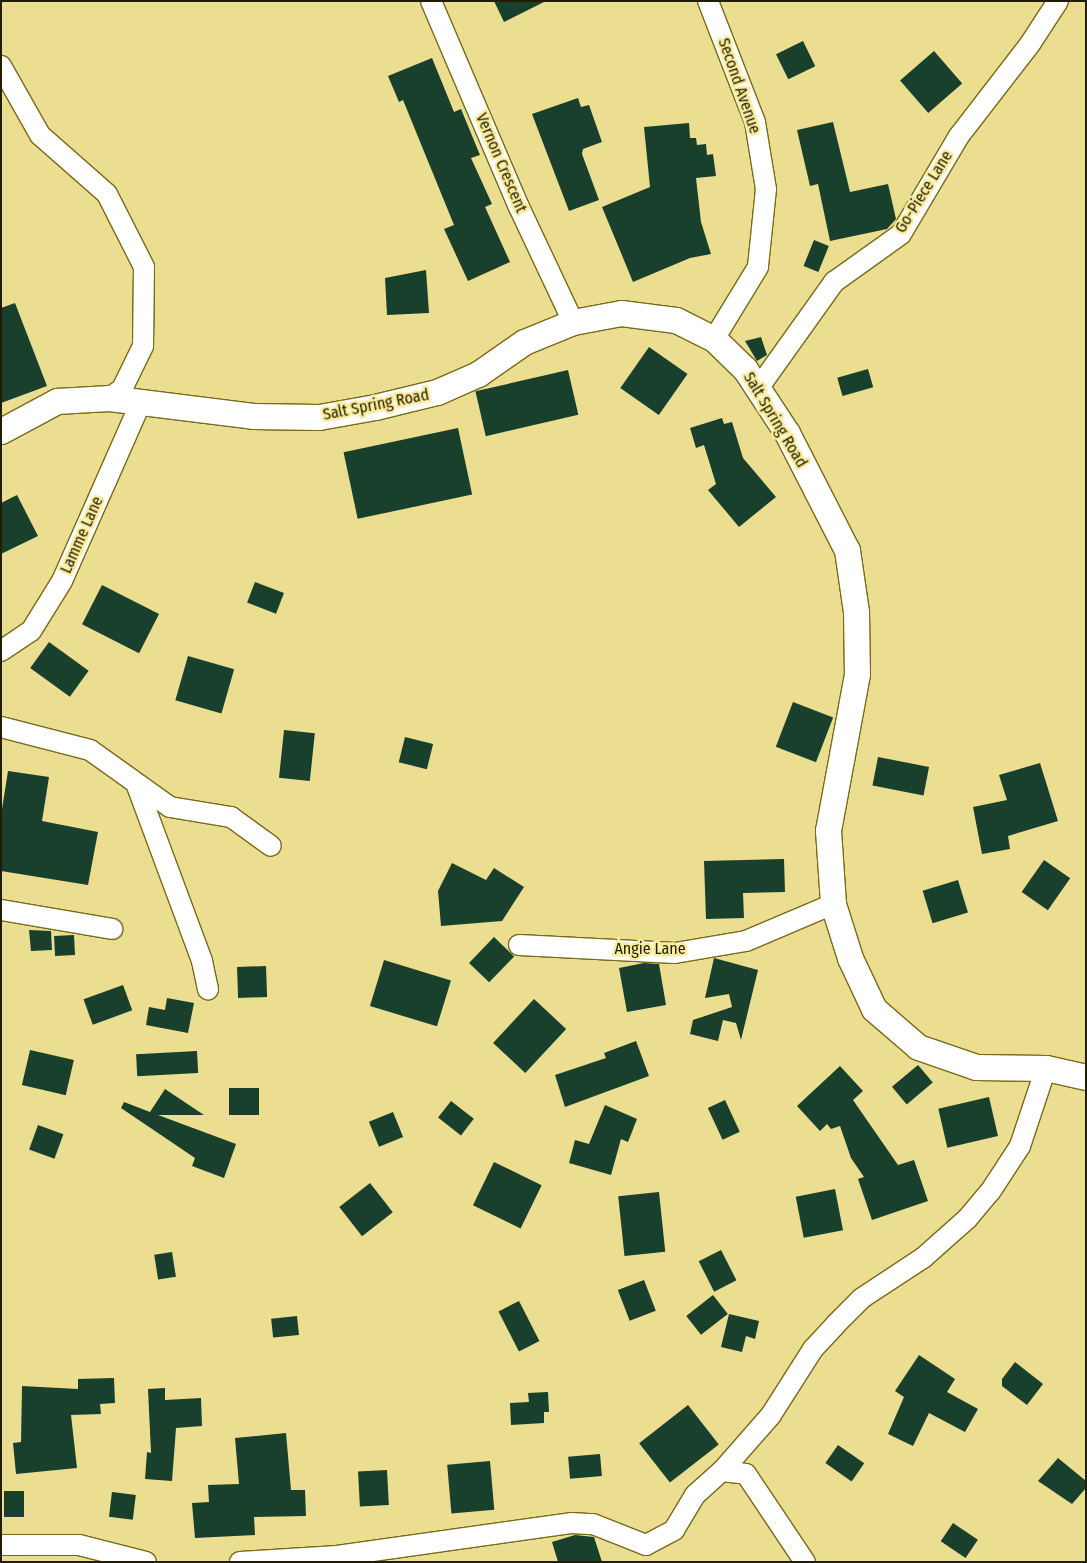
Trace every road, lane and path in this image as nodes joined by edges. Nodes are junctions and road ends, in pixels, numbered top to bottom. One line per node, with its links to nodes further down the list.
1 (431, 1): 5 (street, Vernon Crescent)
2 (708, 1): 6 (street, Second Avenue)
3 (1058, 1): 7 (street, Go-Piece Lane)
4 (1, 66): 8 (street)
5 (574, 322): 6 (street, Salt Spring Road); 9 (street, Salt Spring Road)
6 (714, 339): 7 (street, Salt Spring Road)
7 (757, 390): 15 (street, Salt Spring Road)
8 (109, 398): 9 (street, Salt Spring Road); 10 (street, Salt Spring Road)
9 (141, 402): 11 (street, Lamme Lane)
10 (1, 431)
11 (1, 651)
12 (1, 727): 13 (street)
13 (138, 786): 14 (street); 19 (street)
14 (271, 846)
15 (832, 904): 18 (street, Angie Lane); 20 (street, Salt Spring Road)
16 (1, 910): 17 (street)
17 (112, 929)
18 (519, 945)
19 (208, 989)
20 (1046, 1068): 21 (street, Salt Spring Road); 22 (street)
21 (1086, 1077)
22 (722, 1471): 25 (street); 26 (street)
23 (1, 1545): 24 (street)
24 (146, 1562)
25 (240, 1562)
26 (805, 1562)

